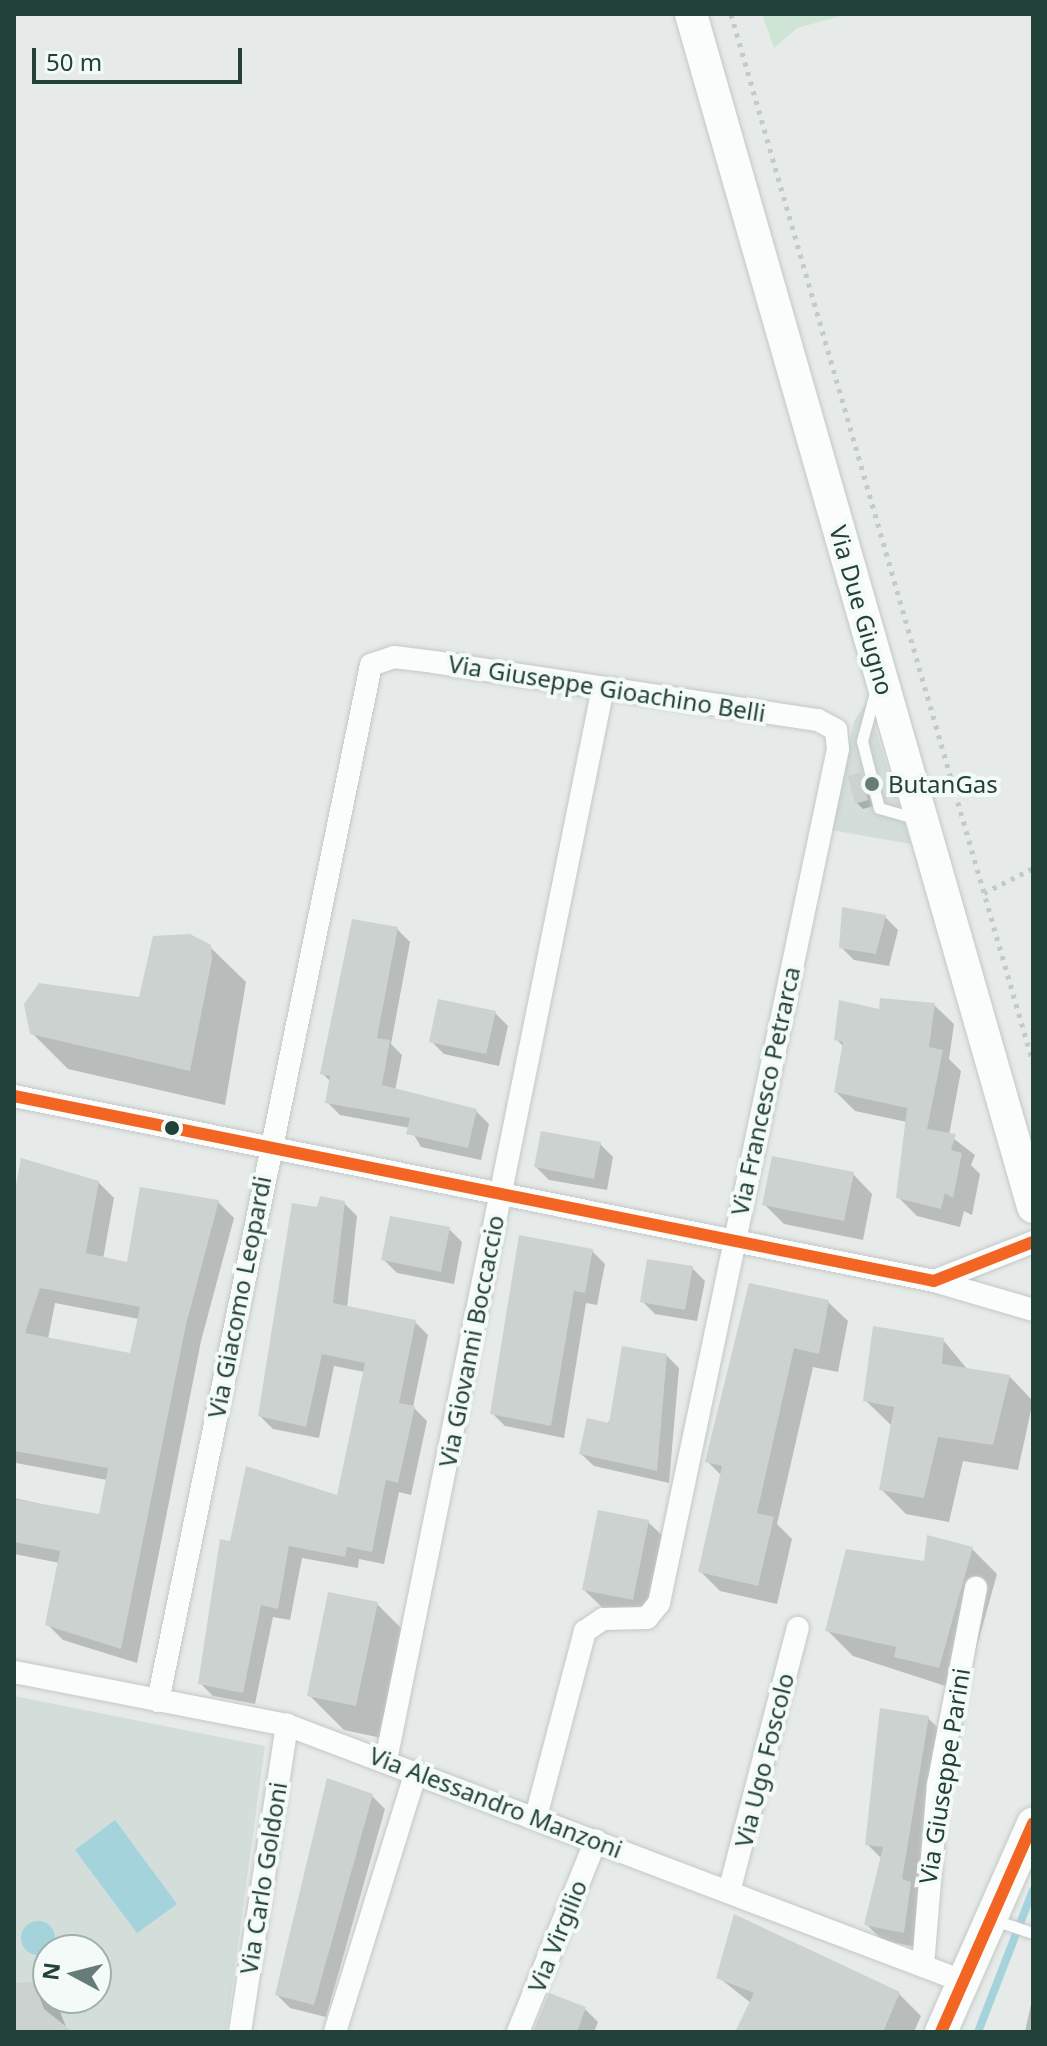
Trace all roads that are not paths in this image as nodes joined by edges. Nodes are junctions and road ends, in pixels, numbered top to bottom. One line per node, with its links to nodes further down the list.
1 (691, 14): 8 (main road, Via Due Giugno)
2 (376, 661): 3 (street, Via Giuseppe Gioachino Belli); 6 (street, Via Giacomo Leopardi)
3 (603, 688): 4 (street, Via Giuseppe Gioachino Belli); 7 (street, Via Giovanni Boccaccio)
4 (836, 730): 9 (street, Via Francesco Petrarca)
5 (14, 1096): 6 (street)
6 (270, 1147): 7 (street); 16 (street, Via Giacomo Leopardi)
7 (500, 1194): 9 (street); 18 (street, Via Giovanni Boccaccio)
8 (1033, 1207)
9 (733, 1241): 11 (street); 20 (street, Via Francesco Petrarca)
10 (1033, 1242): 11 (street)
11 (934, 1281): 12 (street)
12 (1033, 1310)
13 (976, 1588): 26 (street, Via Giuseppe Parini)
14 (798, 1628): 23 (street, Via Ugo Foscolo)
15 (14, 1672): 16 (street, Via Alessandro Manzoni)
16 (158, 1701): 17 (street, Via Alessandro Manzoni)
17 (287, 1725): 18 (street, Via Alessandro Manzoni); 28 (street, Via Carlo Goldoni)
18 (386, 1760): 19 (street, Via Alessandro Manzoni)
19 (416, 1772): 20 (street, Via Alessandro Manzoni); 29 (street)
20 (536, 1816): 22 (street, Via Alessandro Manzoni)
21 (1033, 1823): 24 (main road)
22 (596, 1840): 23 (street, Via Alessandro Manzoni); 30 (street, Via Virgilio)
23 (729, 1892): 26 (street, Via Alessandro Manzoni)
24 (1002, 1924): 25 (lane); 27 (main road)
25 (1032, 1933)
26 (923, 1966): 27 (street, Via Alessandro Manzoni)
27 (965, 1982): 31 (main road)
28 (240, 2032)
29 (335, 2032)
30 (518, 2032)
31 (941, 2032)

